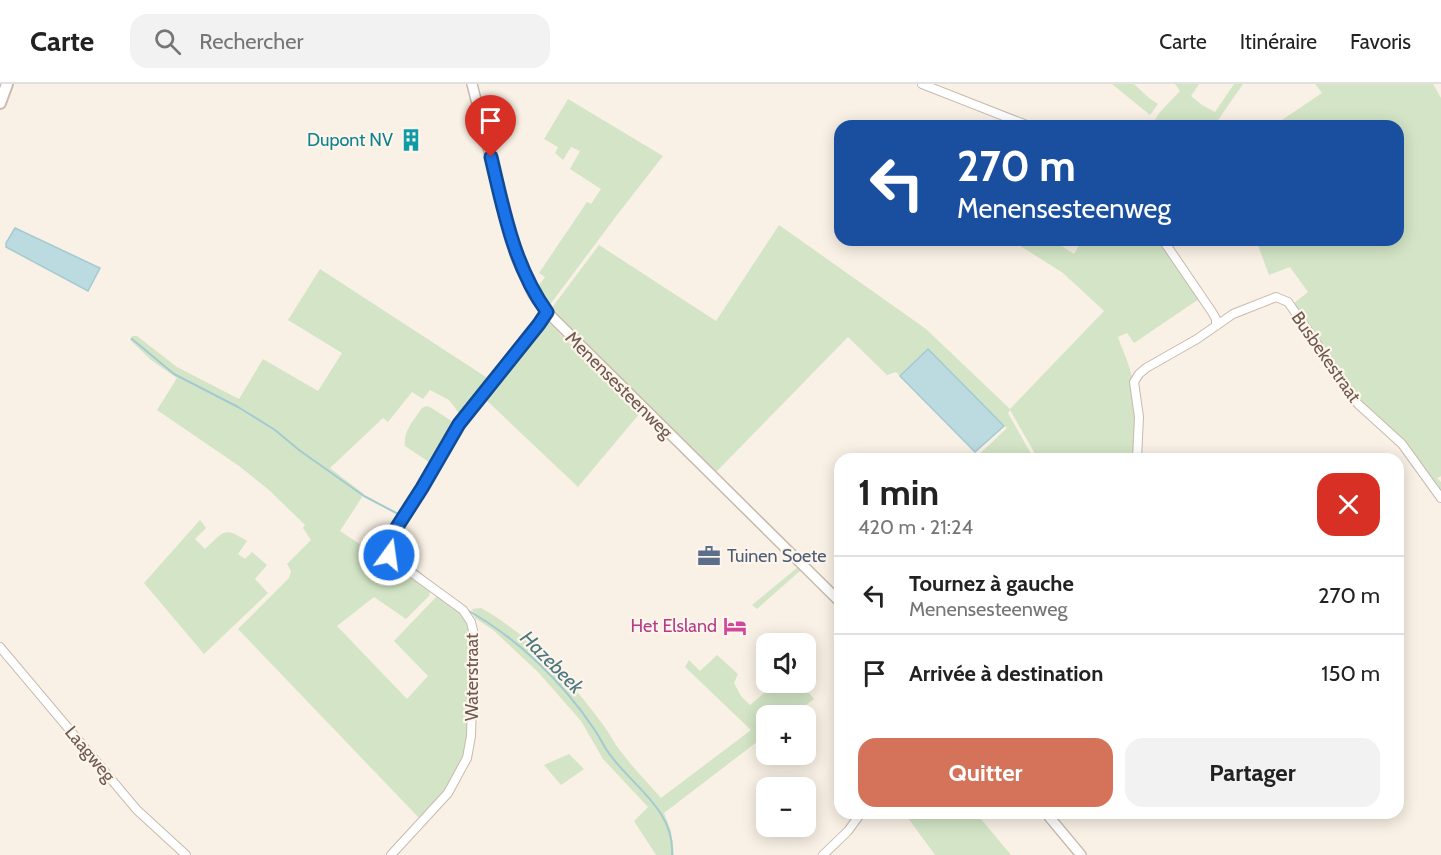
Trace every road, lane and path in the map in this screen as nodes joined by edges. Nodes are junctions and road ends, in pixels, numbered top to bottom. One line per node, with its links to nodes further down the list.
1 (7, 84): 4 (main road)
2 (472, 84): 7 (street, Menensesteenweg)
3 (922, 84): 5 (street)
4 (0, 103)
5 (1014, 120)
6 (1167, 246): 8 (street)
7 (547, 312): 11 (street, Menensesteenweg); 16 (street, Waterstraat)
8 (1216, 326): 9 (street, Busbekestraat); 10 (street, Busbekestraat)
9 (1137, 453)
10 (1441, 498)
11 (834, 596)
12 (0, 647): 15 (street, Laagweg)
13 (857, 819): 17 (street)
14 (1051, 819): 18 (street)
15 (186, 855)
16 (392, 855)
17 (823, 855)
18 (1081, 855)

